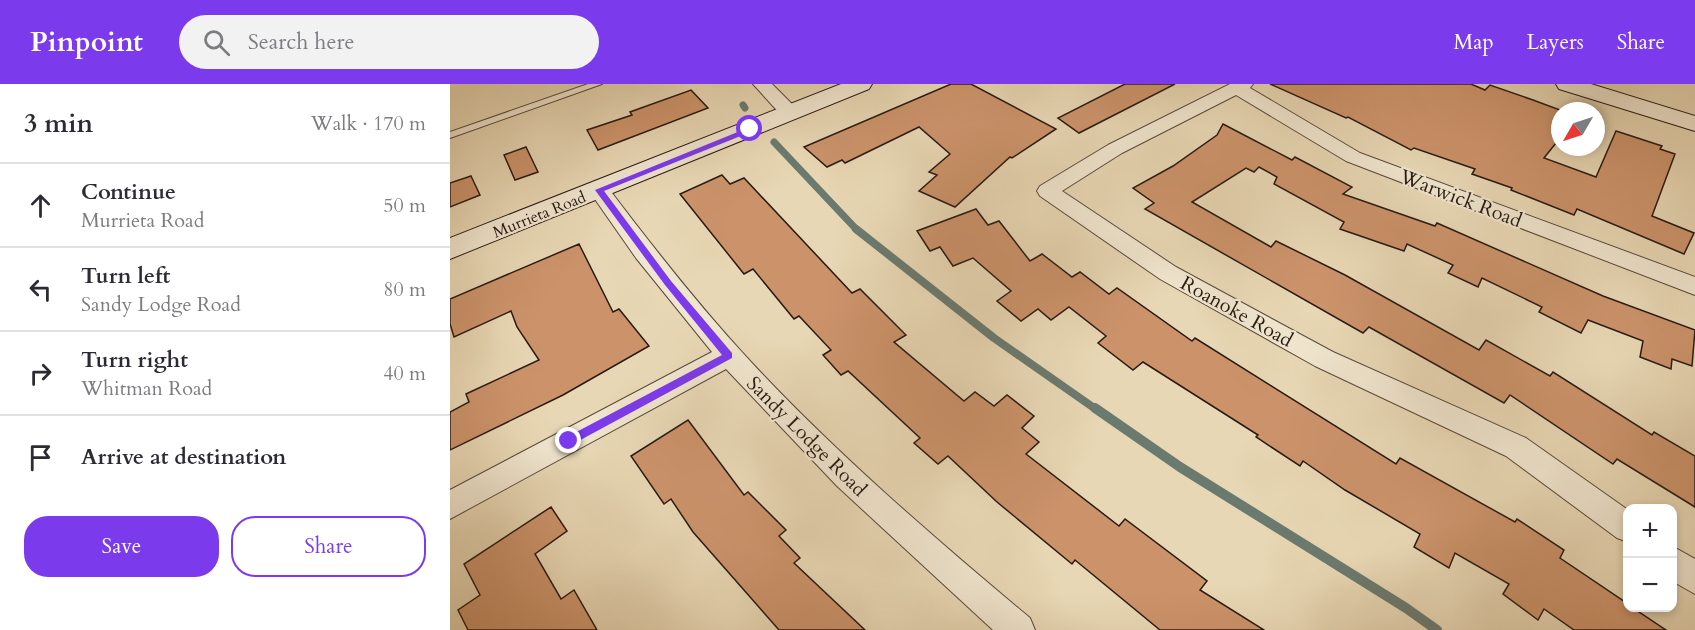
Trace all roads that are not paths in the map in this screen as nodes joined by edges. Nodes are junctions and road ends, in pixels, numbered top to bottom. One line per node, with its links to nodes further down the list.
1 (597, 84): 8 (lane)
2 (762, 84): 6 (street)
3 (861, 84): 6 (main road, Murrieta Road)
4 (1567, 84): 7 (main road)
5 (1240, 86): 11 (street, Warwick Road); 14 (street, Roanoke Road)
6 (790, 113): 9 (main road, Murrieta Road)
7 (1695, 124)
8 (450, 135)
9 (599, 190): 10 (main road, Murrieta Road); 12 (street, Sandy Lodge Road)
10 (450, 249)
11 (1695, 286)
12 (728, 356): 13 (street); 17 (street, Sandy Lodge Road)
13 (450, 505)
14 (1623, 524)
15 (1677, 565): 16 (street)
16 (1695, 578)
17 (1018, 630)

